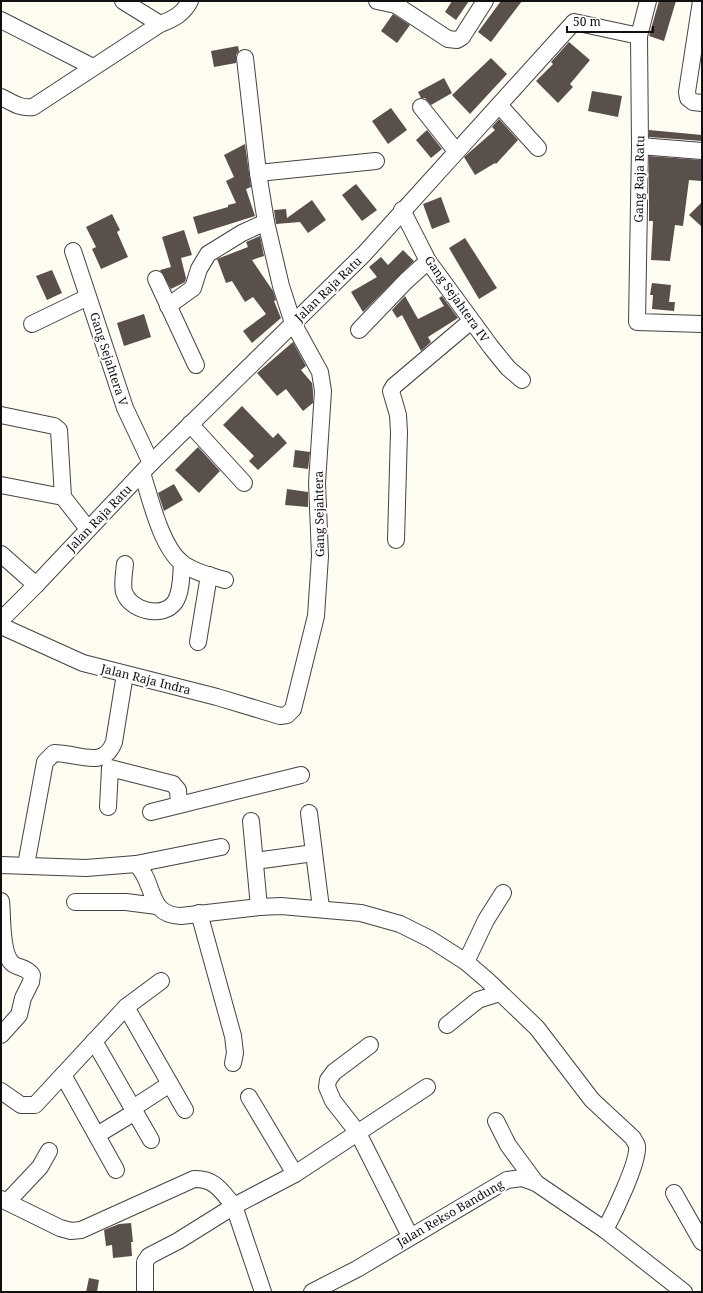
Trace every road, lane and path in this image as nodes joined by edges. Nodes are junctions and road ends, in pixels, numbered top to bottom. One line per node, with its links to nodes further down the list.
1 (124, 1): 9 (street)
2 (190, 1): 9 (street)
3 (377, 1): 7 (street)
4 (485, 1): 7 (street)
5 (648, 1): 10 (street)
6 (701, 1): 14 (street)
7 (398, 3)
8 (1, 20): 12 (street)
9 (160, 24): 12 (street)
10 (638, 36): 15 (street, Jalan Raja Ratu); 17 (street, Gang Raja Ratu)
11 (245, 58): 22 (street, Gang Sejahtera)
12 (93, 67): 13 (street)
13 (1, 97)
14 (702, 103)
15 (499, 105): 18 (street); 19 (street, Jalan Raja Ratu)
16 (421, 107): 19 (street)
17 (640, 146): 20 (street); 33 (street, Gang Raja Ratu)
18 (538, 148)
19 (456, 151): 23 (street, Jalan Raja Ratu)
20 (702, 151)
21 (376, 161): 22 (street)
22 (258, 173): 24 (street, Gang Sejahtera)
23 (402, 210): 26 (street, Gang Sejahtera IV); 31 (street, Jalan Raja Ratu)
24 (266, 222): 29 (street); 31 (street, Gang Sejahtera)
25 (73, 251): 28 (street, Gang Sejahtera V)
26 (428, 261): 30 (street, Gang Sejahtera IV); 34 (street)
27 (156, 279): 29 (street)
28 (88, 297): 32 (street); 39 (street, Gang Sejahtera V)
29 (168, 306): 35 (street)
30 (471, 321): 36 (street, Gang Sejahtera IV); 44 (street)
31 (293, 323): 38 (street, Jalan Raja Ratu); 55 (street, Gang Sejahtera)
32 (32, 324)
33 (702, 324)
34 (359, 330)
35 (196, 365)
36 (522, 380)
37 (1, 415): 42 (street)
38 (190, 424): 39 (street, Jalan Raja Ratu); 40 (street)
39 (146, 468): 43 (street, Jalan Raja Ratu); 46 (street, Gang Sejahtera V)
40 (244, 483)
41 (1, 485): 42 (street)
42 (63, 497): 43 (street)
43 (88, 528): 50 (street, Jalan Raja Ratu)
44 (396, 540)
45 (1, 554): 50 (street)
46 (182, 563): 47 (street); 48 (street)
47 (125, 564)
48 (209, 575): 49 (street); 53 (street)
49 (225, 580)
50 (36, 585): 51 (street, Jalan Raja Ratu)
51 (1, 620)
52 (1, 626): 54 (street, Jalan Raja Indra)
53 (198, 642)
54 (125, 674): 55 (street, Jalan Raja Indra); 56 (street)
55 (293, 709)
56 (106, 763): 58 (street); 59 (street); 68 (street)
57 (301, 775): 58 (street)
58 (179, 805): 60 (street)
59 (108, 807)
60 (151, 812)
61 (309, 813): 64 (street)
62 (250, 821): 65 (street)
63 (221, 847): 66 (street)
64 (314, 853): 65 (street); 74 (street)
65 (255, 862): 73 (street)
66 (136, 864): 68 (street); 72 (street)
67 (1, 865): 68 (street)
68 (26, 865)
69 (503, 893): 76 (street)
70 (1, 901): 81 (street)
71 (75, 902): 72 (street)
72 (157, 906): 75 (street)
73 (259, 907): 74 (street); 75 (street)
74 (321, 908): 76 (street)
75 (199, 913): 84 (street)
76 (466, 962): 78 (street)
77 (161, 980): 79 (street)
78 (500, 992): 80 (street); 103 (street)
79 (126, 1007): 82 (street); 86 (street)
80 (447, 1025)
81 (1, 1035)
82 (94, 1041): 85 (street); 90 (street)
83 (370, 1045): 93 (street)
84 (232, 1063)
85 (63, 1075): 88 (street); 94 (street)
86 (170, 1084): 90 (street); 91 (street)
87 (427, 1087): 93 (street)
88 (1, 1091)
89 (249, 1097): 98 (street)
90 (134, 1110): 94 (street); 95 (street)
91 (185, 1110)
92 (496, 1120): 99 (street)
93 (358, 1133): 98 (street); 104 (street)
94 (96, 1135): 97 (street)
95 (151, 1140)
96 (49, 1151): 101 (street)
97 (116, 1170)
98 (295, 1174): 102 (street)
99 (536, 1183): 103 (street, Jalan Rekso Bandung); 104 (street, Jalan Rekso Bandung)
100 (674, 1193): 105 (street)
101 (4, 1200): 102 (street)
102 (234, 1206): 106 (street); 107 (street)
103 (605, 1230): 109 (street, Jalan Rekso Bandung)
104 (410, 1236): 108 (street, Jalan Rekso Bandung)
105 (702, 1242)
106 (145, 1292)
107 (263, 1292)
108 (312, 1292)
109 (684, 1292)

